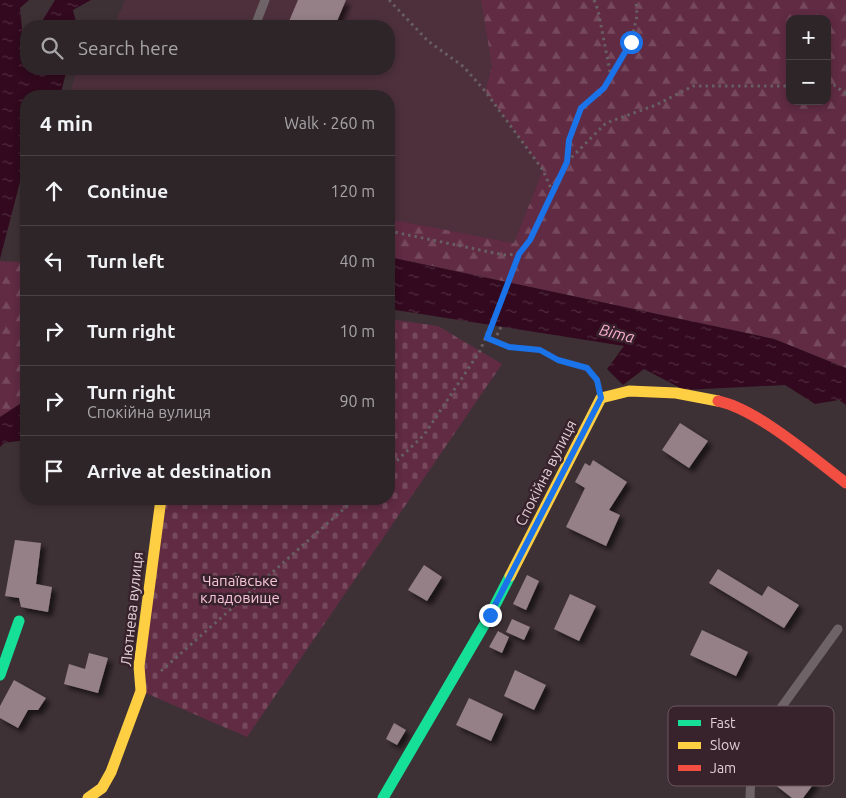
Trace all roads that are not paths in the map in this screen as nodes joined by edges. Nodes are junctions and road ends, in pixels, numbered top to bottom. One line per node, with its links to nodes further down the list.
1 (265, 0): 2 (lane)
2 (257, 20)
3 (846, 483): 10 (street, Спокійна вулиця)
4 (160, 505): 9 (street, Лютнева вулиця)
5 (19, 622): 7 (street)
6 (838, 629): 8 (lane)
7 (0, 675)
8 (782, 706)
9 (88, 798)
10 (383, 798)

